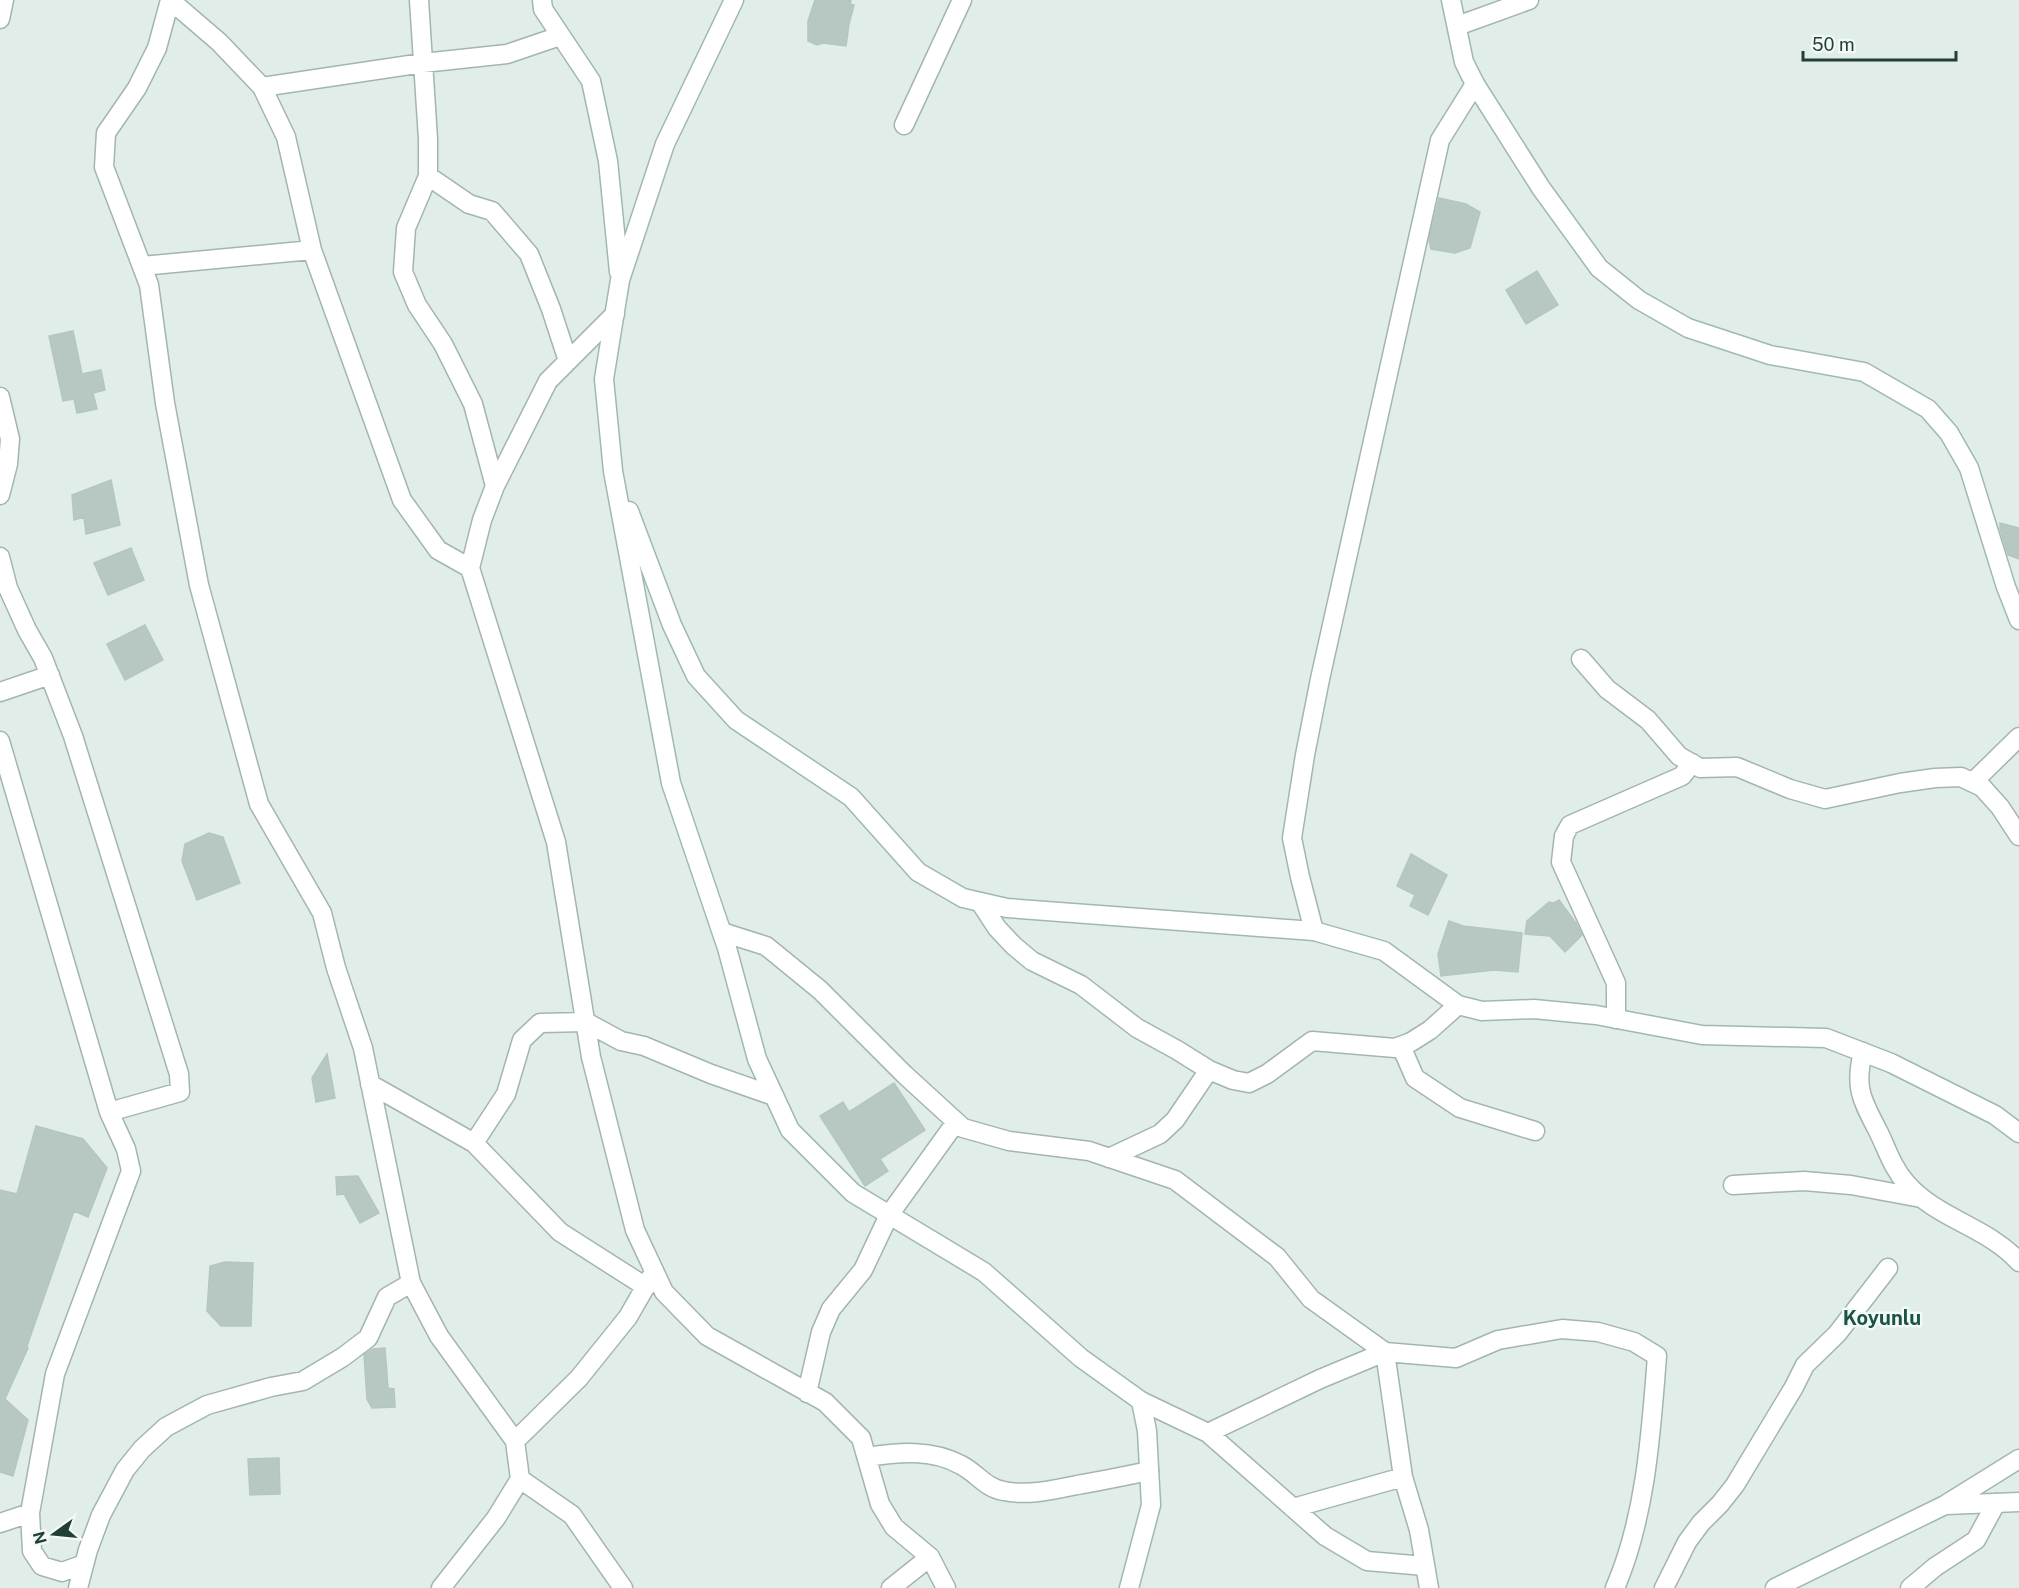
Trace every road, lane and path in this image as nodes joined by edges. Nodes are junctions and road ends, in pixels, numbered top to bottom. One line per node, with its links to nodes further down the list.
1 (4, 0): 9 (street)
2 (170, 0): 14 (street); 18 (street)
3 (419, 0): 12 (street)
4 (542, 0): 11 (street)
5 (734, 0): 19 (street)
6 (962, 0): 15 (street)
7 (1450, 0): 10 (street)
8 (1529, 0): 10 (street)
9 (0, 20)
10 (1457, 26): 13 (street)
11 (560, 36): 12 (street); 19 (street)
12 (423, 63): 14 (street); 16 (street)
13 (1475, 84): 28 (street); 38 (street)
14 (262, 87): 17 (street)
15 (903, 125)
16 (428, 176): 21 (street); 24 (street)
17 (312, 250): 18 (street); 27 (street)
18 (142, 266): 46 (street)
19 (620, 280): 20 (street)
20 (615, 314): 21 (street); 23 (street)
21 (568, 361): 24 (street)
22 (0, 397): 25 (street)
23 (613, 471): 37 (street); 39 (street)
24 (495, 486): 27 (street)
25 (0, 495)
26 (0, 557): 30 (street)
27 (470, 568): 42 (street)
28 (2019, 620)
29 (1581, 658): 34 (street)
30 (50, 675): 31 (street); 48 (street)
31 (0, 692)
32 (2019, 737): 35 (street)
33 (0, 741): 48 (street)
34 (1692, 763): 35 (street); 41 (street)
35 (1973, 782): 36 (street)
36 (2019, 836)
37 (981, 902): 38 (street); 45 (street)
38 (1314, 931): 40 (street)
39 (722, 932): 47 (street); 49 (street)
40 (1458, 1005): 41 (street); 43 (street)
41 (1616, 1019): 44 (street)
42 (586, 1022): 47 (street); 52 (street); 59 (street)
43 (1401, 1046): 45 (street); 50 (street)
44 (1863, 1052): 51 (street); 55 (street)
45 (1209, 1070): 53 (street)
46 (370, 1084): 52 (street); 60 (street)
47 (774, 1096): 56 (street)
48 (109, 1112): 75 (street)
49 (956, 1122): 53 (street); 56 (street)
50 (1535, 1131)
51 (2019, 1133)
52 (474, 1143): 59 (street)
53 (1109, 1158): 61 (street)
54 (1732, 1185): 55 (street)
55 (1924, 1199): 57 (street)
56 (890, 1215): 62 (street); 63 (street)
57 (2019, 1262)
58 (1888, 1268): 88 (street)
59 (650, 1280): 62 (street); 65 (street)
60 (411, 1283): 65 (street); 78 (street)
61 (1385, 1352): 64 (street); 69 (street); 87 (street)
62 (807, 1392): 66 (street)
63 (1141, 1401): 64 (street); 68 (street)
64 (1208, 1433): 74 (street)
65 (515, 1441): 70 (street)
66 (867, 1457): 68 (street); 77 (street)
67 (2019, 1459): 73 (street)
68 (1149, 1471): 85 (street)
69 (1402, 1477): 74 (street); 79 (street)
70 (520, 1479): 81 (street); 82 (street)
71 (2019, 1502): 72 (street)
72 (1996, 1503): 73 (street); 90 (street)
73 (1944, 1505): 89 (street)
74 (1293, 1508): 79 (street)
75 (30, 1513): 76 (street); 78 (street)
76 (0, 1523)
77 (930, 1557): 83 (street); 84 (street)
78 (84, 1564): 80 (street)
79 (1425, 1566): 86 (street)
80 (78, 1588)
81 (441, 1588)
82 (623, 1588)
83 (891, 1588)
84 (946, 1588)
85 (1129, 1588)
86 (1429, 1588)
87 (1616, 1588)
88 (1664, 1588)
89 (1775, 1588)
90 (1910, 1588)

